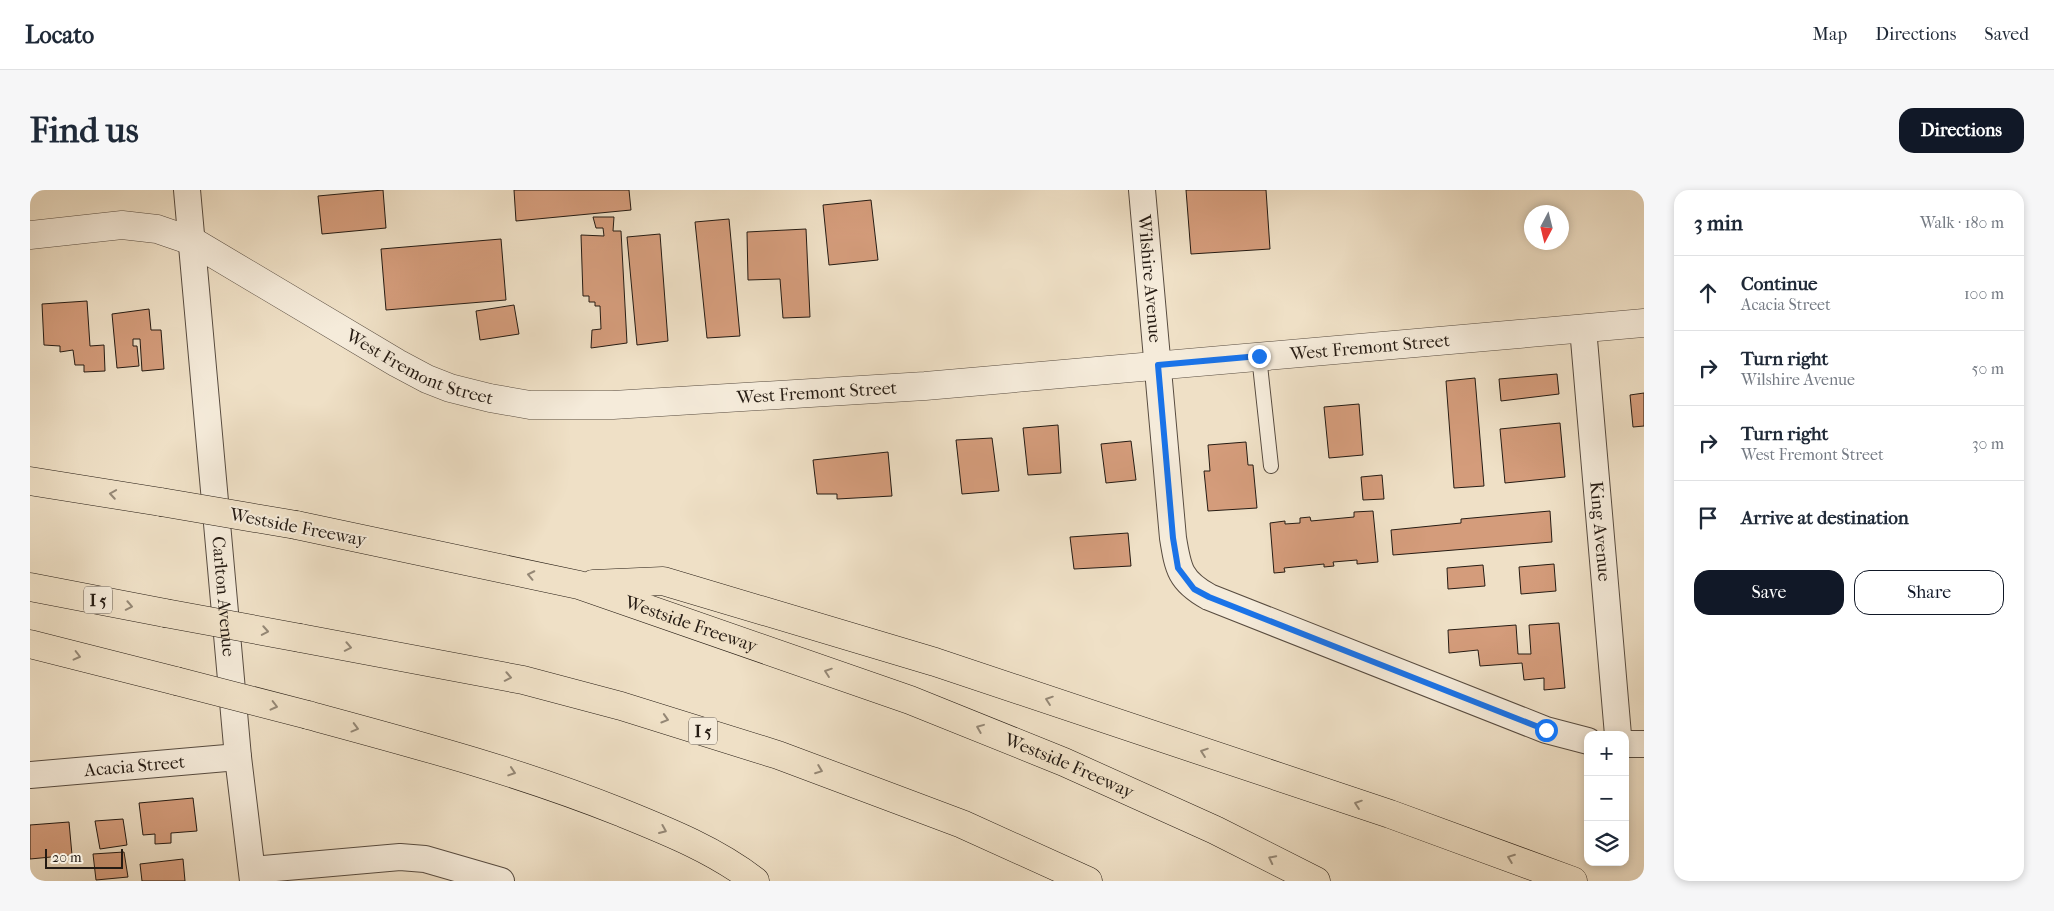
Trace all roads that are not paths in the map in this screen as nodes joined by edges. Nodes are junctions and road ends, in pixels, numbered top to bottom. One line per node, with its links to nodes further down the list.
1 (187, 190): 4 (street, Carlton Avenue)
2 (1142, 190): 8 (street, Wilshire Avenue)
3 (30, 235): 4 (street, West Fremont Street)
4 (192, 241): 8 (street, West Fremont Street); 18 (street, Carlton Avenue)
5 (1644, 323): 6 (street, West Fremont Street)
6 (1582, 328): 7 (street, West Fremont Street); 14 (street, King Avenue)
7 (1259, 356): 8 (street, West Fremont Street); 9 (lane)
8 (1158, 365): 15 (street, Wilshire Avenue)
9 (1271, 466)
10 (30, 480): 11 (highway, Westside Freeway, one-way to 10, bridge)
11 (579, 585): 24 (highway, Westside Freeway, one-way to 11); 25 (highway, one-way to 11)
12 (30, 587): 23 (highway, I 5, one-way to 23, bridge)
13 (30, 644): 22 (highway, one-way to 22, bridge)
14 (1618, 731)
15 (1584, 740)
16 (1629, 744): 17 (street)
17 (1644, 744)
18 (238, 757): 19 (street, Acacia Street); 20 (street, Carlton Avenue)
19 (30, 775)
20 (253, 876): 21 (street)
21 (501, 881)
22 (755, 881)
23 (1088, 881)
24 (1316, 881)
25 (1573, 881)

